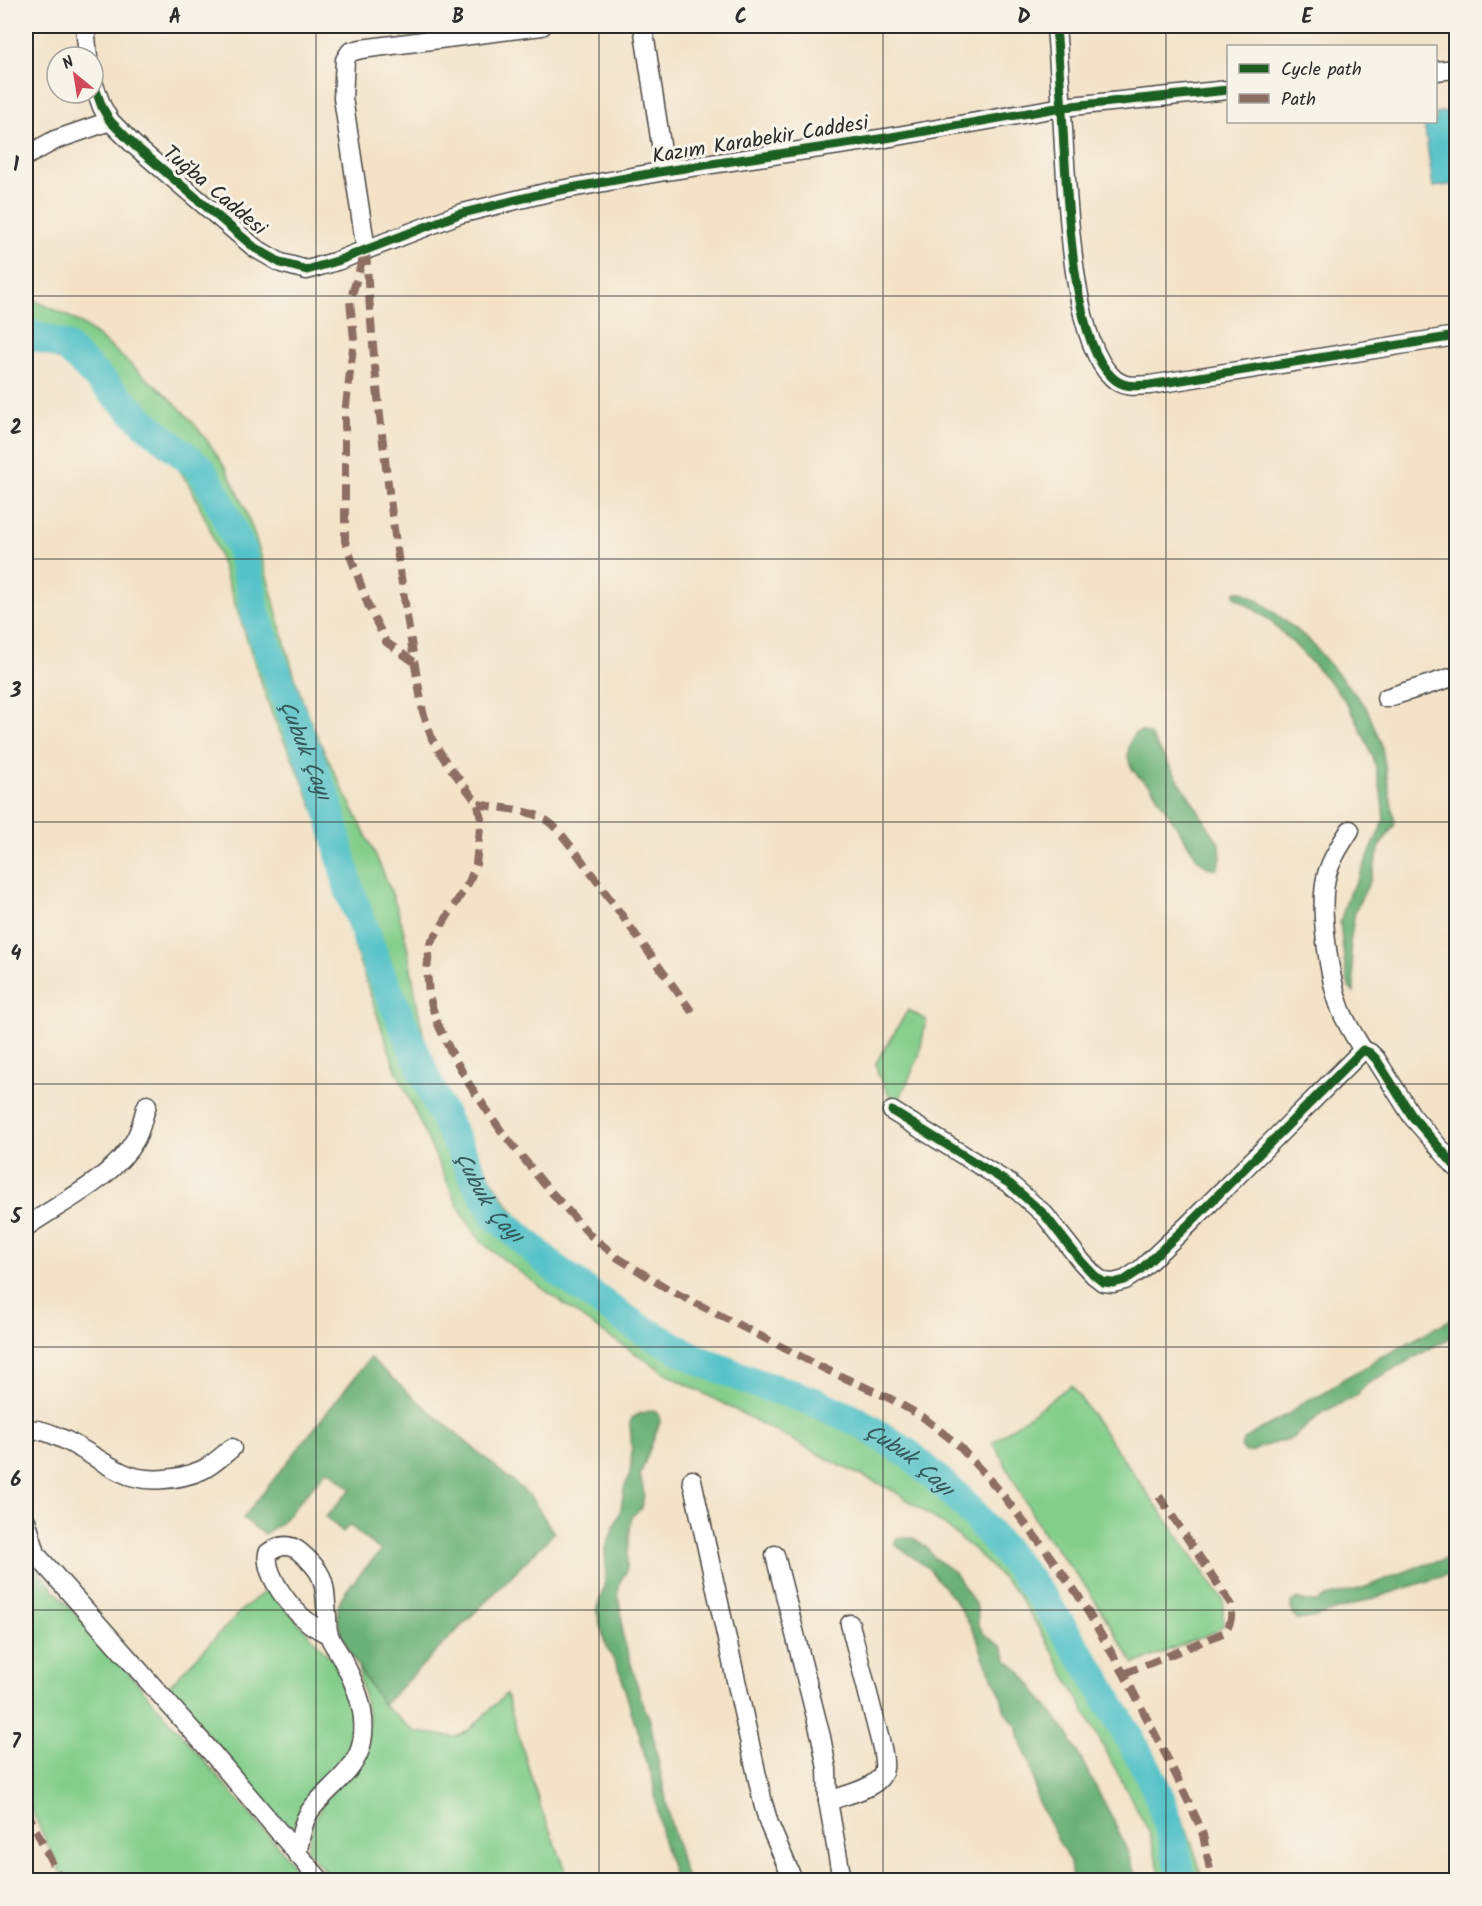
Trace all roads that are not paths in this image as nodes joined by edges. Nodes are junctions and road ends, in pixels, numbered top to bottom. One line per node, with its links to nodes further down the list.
1 (85, 26): 5 (street)
2 (542, 26): 14 (street)
3 (643, 26): 13 (street)
4 (1056, 26): 10 (street)
5 (87, 45)
6 (1456, 69): 7 (street)
7 (1437, 70)
8 (1227, 90): 10 (street, Kazım Karabekir Caddesi)
9 (101, 105): 11 (street, Tuğba Caddesi)
10 (1062, 107): 13 (street, Kazım Karabekir Caddesi); 16 (street)
11 (110, 121): 12 (street); 15 (street, Tuğba Caddesi)
12 (26, 156)
13 (665, 171): 14 (street, Kazım Karabekir Caddesi)
14 (366, 250): 15 (street, Kazım Karabekir Caddesi)
15 (307, 270)
16 (1456, 336)
17 (1456, 676): 18 (street)
18 (1386, 698)
19 (1350, 830): 20 (street)
20 (1363, 1050): 22 (street); 23 (street)
21 (147, 1105): 24 (street)
22 (892, 1111)
23 (1456, 1167)
24 (26, 1227)
25 (26, 1430): 26 (street)
26 (232, 1448)
27 (692, 1480): 36 (street)
28 (26, 1520): 29 (street)
29 (31, 1550): 34 (street)
30 (775, 1555): 33 (street)
31 (850, 1624): 33 (street)
32 (329, 1635): 32 (street); 34 (street)
33 (828, 1801): 37 (street)
34 (297, 1854): 35 (street)
35 (320, 1881)
36 (793, 1881)
37 (842, 1881)

